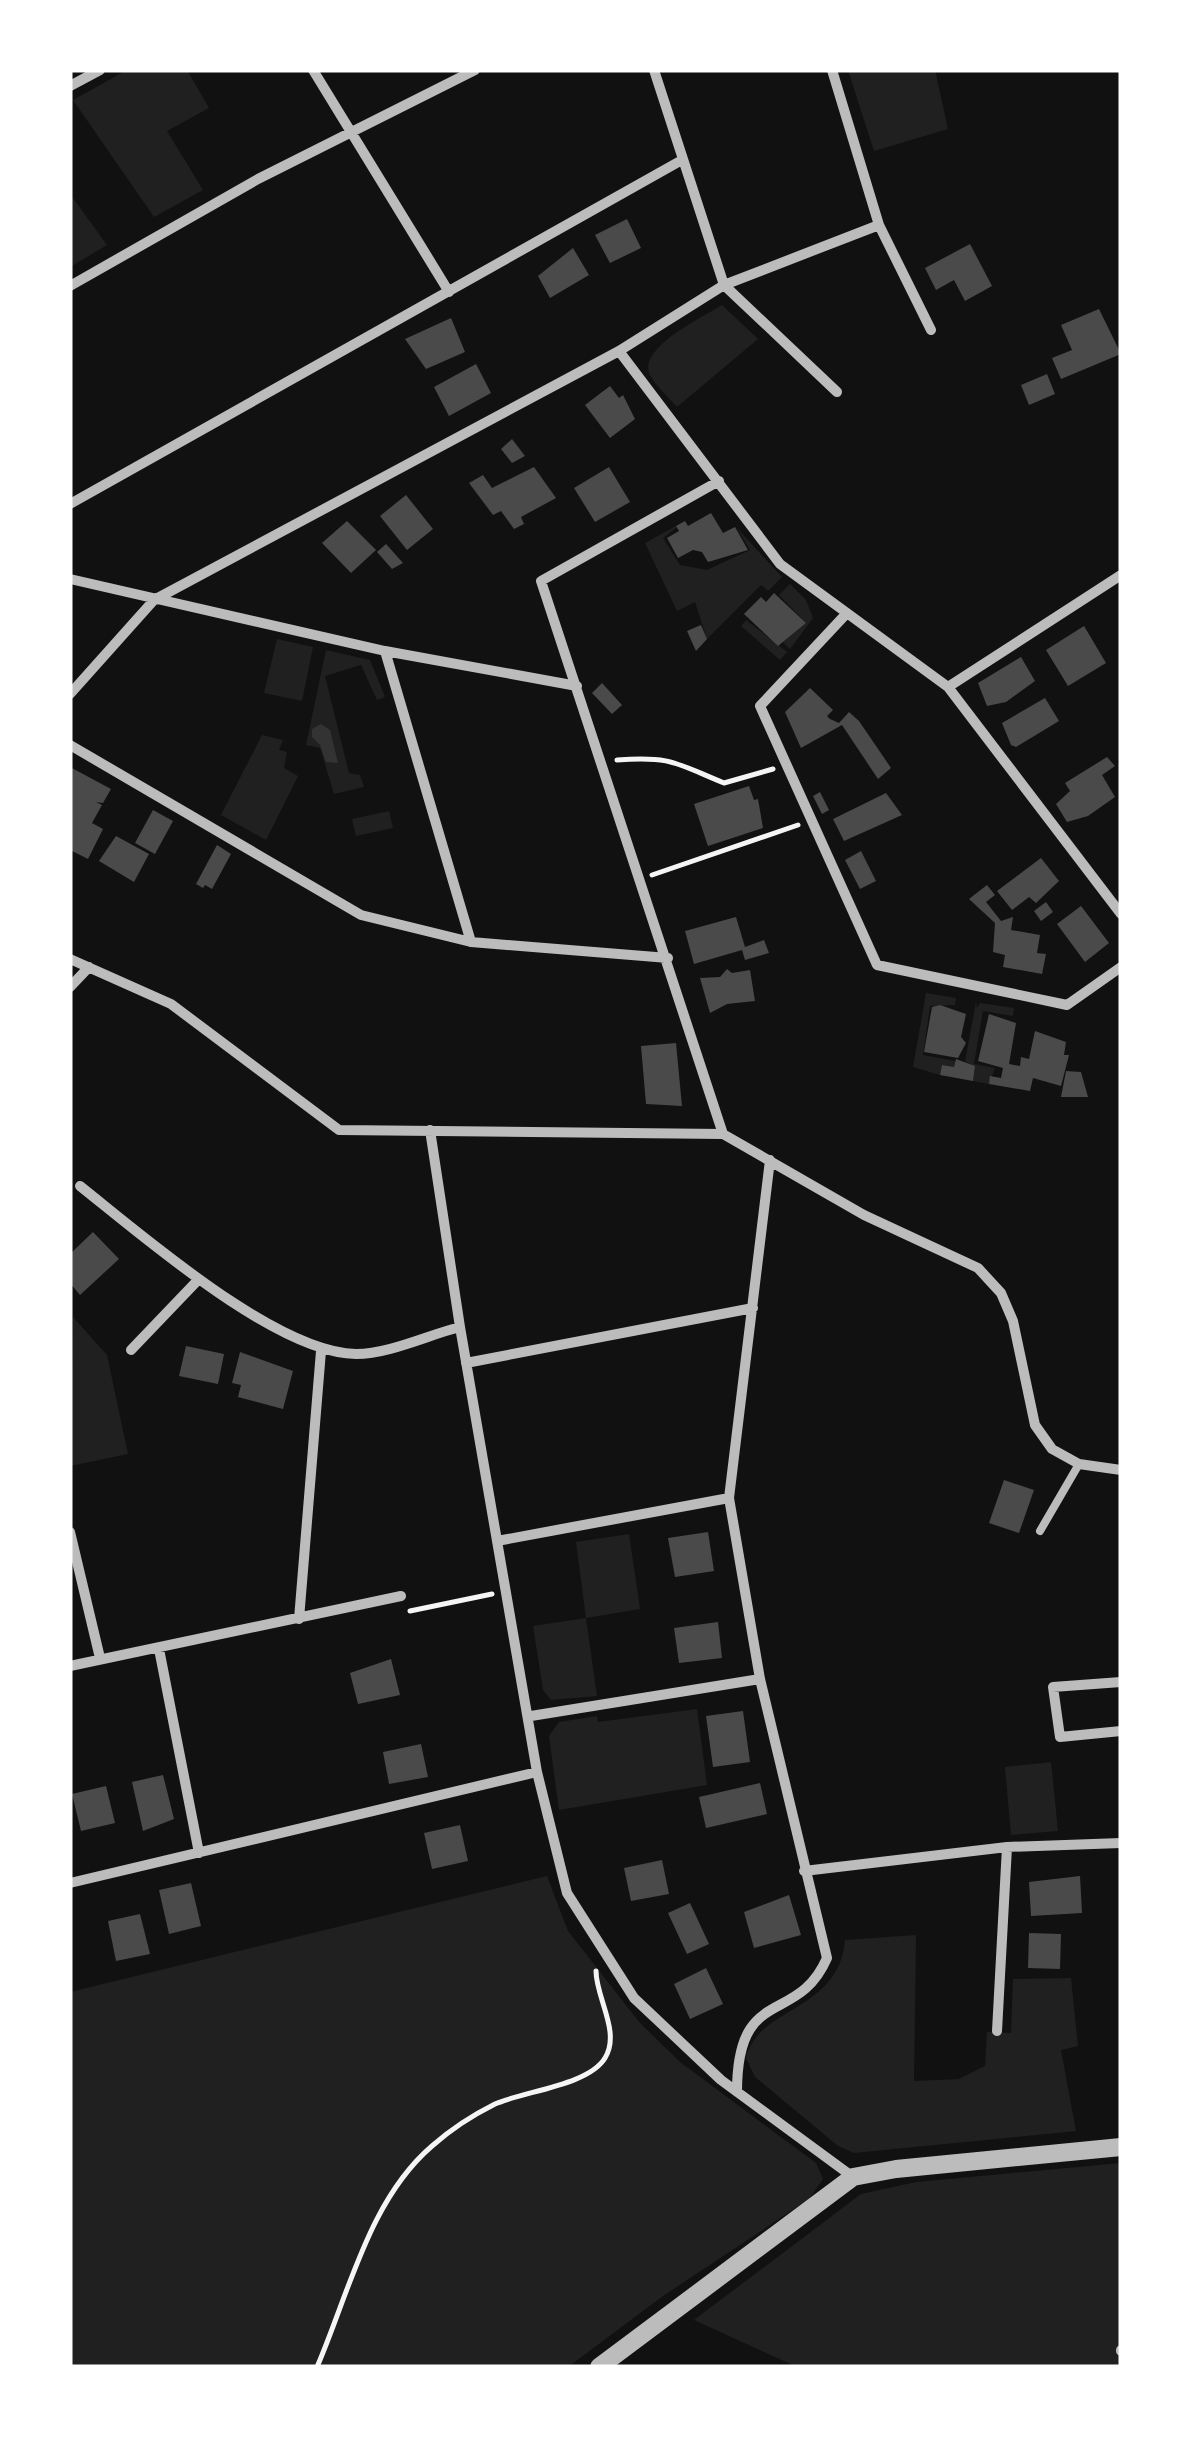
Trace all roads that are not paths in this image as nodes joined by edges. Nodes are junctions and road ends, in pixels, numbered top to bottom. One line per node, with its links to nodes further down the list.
1 (100, 70): 6 (street)
2 (313, 70): 7 (street)
3 (476, 70): 7 (street)
4 (654, 70): 8 (street)
5 (832, 70): 9 (street)
6 (70, 86)
7 (351, 133): 10 (street); 12 (street)
8 (682, 160): 11 (street); 12 (street)
9 (879, 226): 11 (street); 13 (street)
10 (70, 286)
11 (724, 286): 14 (street); 15 (street)
12 (449, 292): 17 (street)
13 (931, 330)
14 (619, 351): 16 (street); 20 (street)
15 (837, 392)
16 (720, 481): 21 (street); 23 (street)
17 (70, 504)
18 (1121, 575): 24 (street)
19 (70, 579): 20 (street)
20 (154, 600): 22 (street); 25 (street)
21 (847, 613): 24 (street); 32 (street)
22 (385, 651): 23 (street); 28 (street)
23 (577, 686): 29 (street)
24 (948, 687): 27 (street)
25 (70, 694)
26 (70, 745): 28 (street)
27 (1121, 914)
28 (471, 942): 29 (street)
29 (668, 958): 35 (street)
30 (70, 960): 31 (street)
31 (88, 967): 33 (street); 34 (street)
32 (1121, 967)
33 (70, 988)
34 (430, 1130): 35 (street); 40 (street)
35 (722, 1134): 36 (street)
36 (770, 1160): 39 (street); 44 (street)
37 (80, 1186): 38 (street)
38 (198, 1280): 41 (street); 42 (street)
39 (753, 1308): 43 (street); 46 (street)
40 (460, 1326): 42 (street); 43 (street)
41 (132, 1350)
42 (322, 1351): 51 (street)
43 (466, 1363): 49 (street)
44 (1080, 1464): 45 (street); 48 (lane)
45 (1121, 1470)
46 (729, 1498): 49 (street); 55 (street)
47 (70, 1532): 53 (street)
48 (1040, 1532)
49 (498, 1541): 57 (street)
50 (401, 1596): 51 (street)
51 (299, 1619): 52 (street)
52 (159, 1649): 53 (street); 62 (street)
53 (100, 1658): 54 (street)
54 (70, 1666)
55 (760, 1679): 57 (street); 63 (street)
56 (1121, 1682): 58 (street)
57 (530, 1716): 59 (street)
58 (1121, 1731)
59 (537, 1772): 62 (street); 66 (street)
60 (1121, 1843): 61 (street)
61 (1007, 1847): 63 (street); 65 (street)
62 (199, 1853): 64 (street)
63 (804, 1871): 66 (street)
64 (70, 1883)
65 (997, 2031)
66 (737, 2092): 68 (street)
67 (1121, 2146): 68 (street)
68 (853, 2177): 69 (street)
69 (598, 2367)

